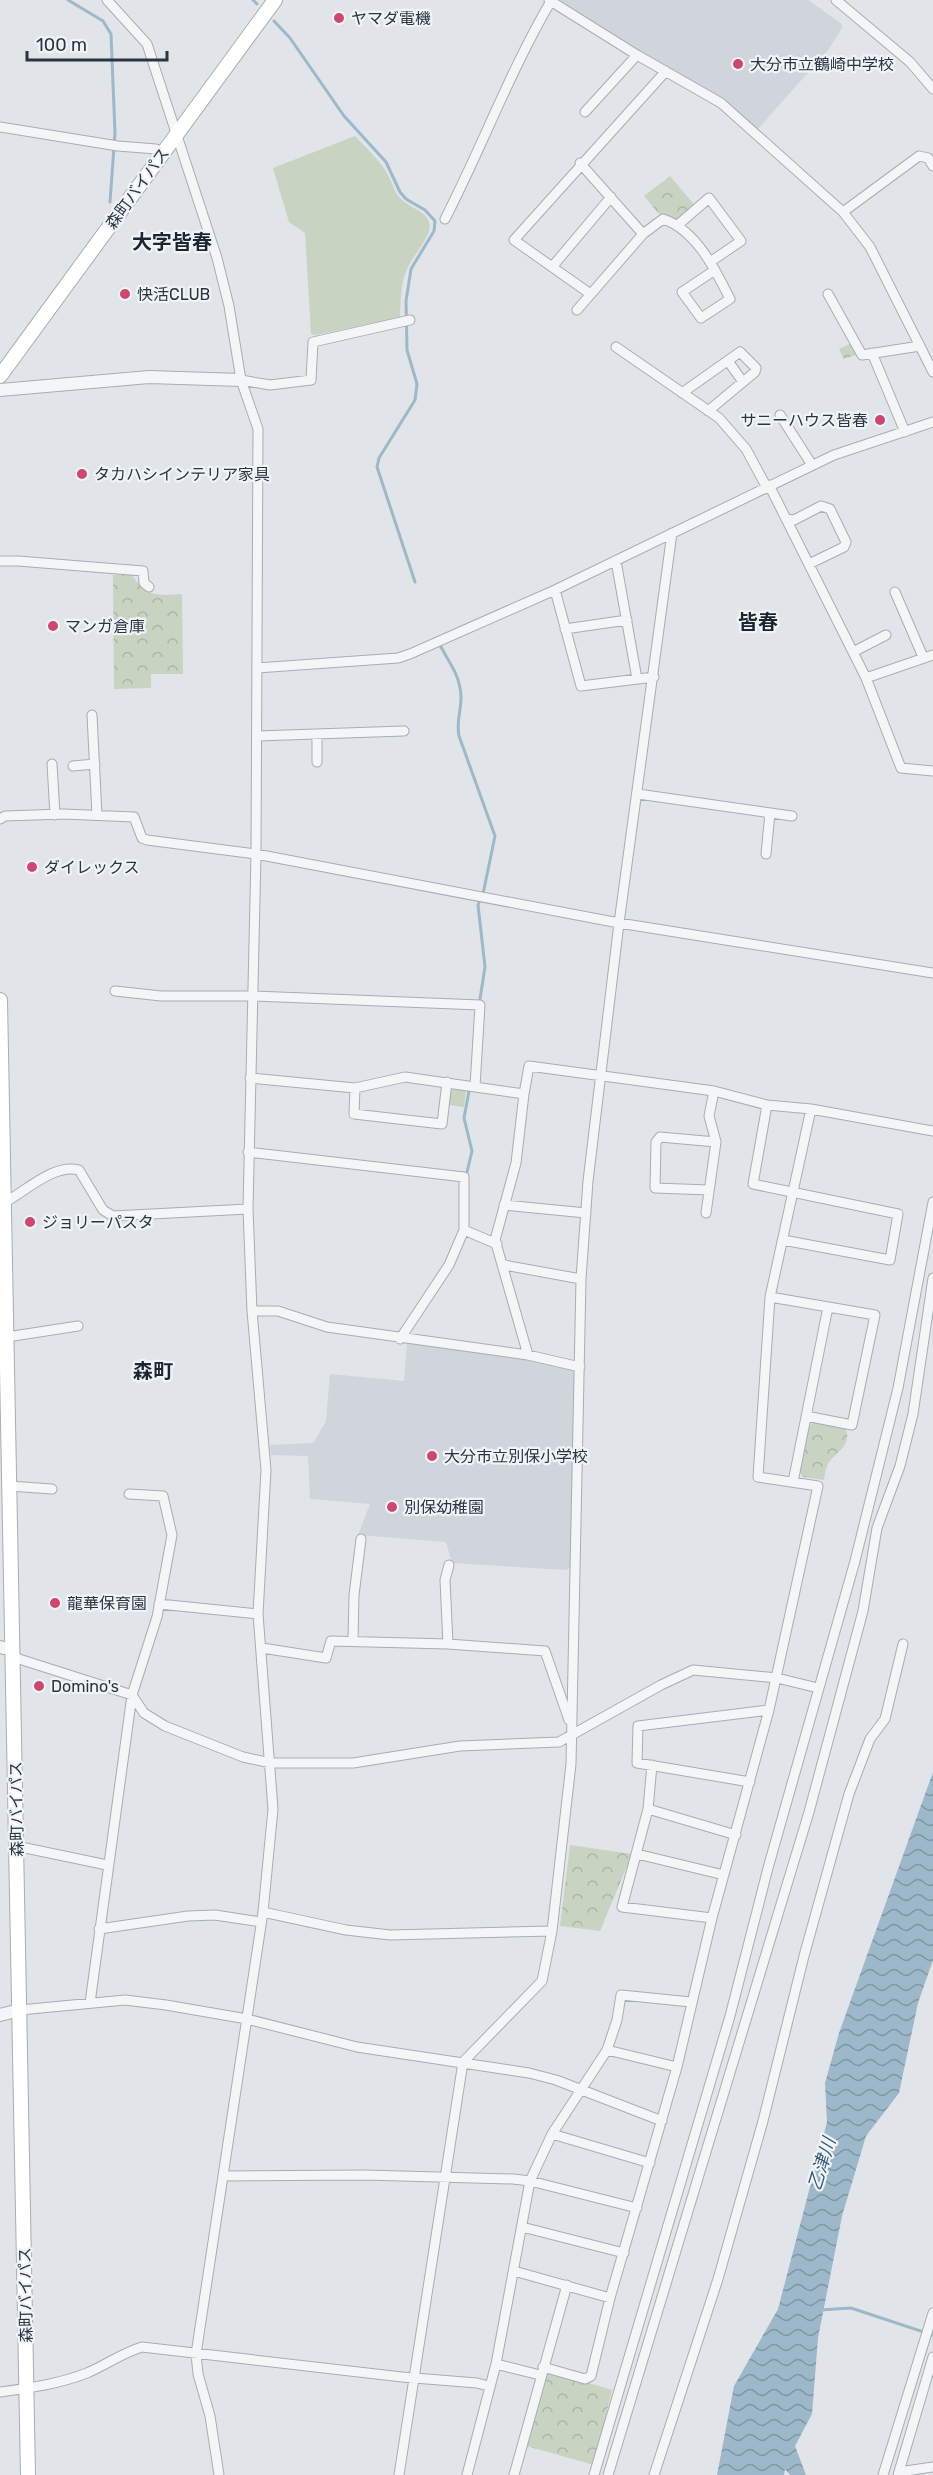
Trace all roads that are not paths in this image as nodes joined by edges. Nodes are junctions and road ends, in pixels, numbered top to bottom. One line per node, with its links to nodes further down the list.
1 (107, 0): 10 (street)
2 (275, 0): 10 (main road, 森町バイパス)
3 (836, 0): 7 (street)
4 (550, 1): 5 (street); 16 (street)
5 (637, 55): 6 (street); 8 (street)
6 (666, 70): 12 (street); 15 (street)
7 (933, 89)
8 (585, 112)
9 (0, 128): 11 (street)
10 (175, 136): 11 (main road, 森町バイパス); 31 (street)
11 (163, 153): 30 (main road, 森町バイパス)
12 (580, 163): 14 (street); 20 (street)
13 (933, 166): 15 (street)
14 (611, 197): 18 (street); 20 (street)
15 (843, 212): 25 (street)
16 (445, 219)
17 (679, 224): 18 (street); 19 (street); 19 (street)
18 (643, 234): 21 (street)
19 (713, 266): 19 (street)
20 (552, 267): 21 (street)
21 (589, 293): 23 (street)
22 (828, 294): 27 (street)
23 (577, 310)
24 (407, 321): 31 (street)
25 (920, 346): 27 (street); 29 (street)
26 (616, 347): 34 (street)
27 (873, 353): 38 (street)
28 (728, 361): 32 (street); 32 (street); 34 (street)
29 (933, 372)
30 (0, 376)
31 (241, 380): 33 (street); 54 (street)
32 (743, 382): 35 (street)
33 (0, 390)
34 (682, 393): 35 (street)
35 (708, 411): 40 (street)
36 (780, 415): 39 (street)
37 (933, 422): 38 (street)
38 (905, 432): 39 (street)
39 (812, 465): 40 (street)
40 (768, 486): 41 (street); 42 (street)
41 (786, 519): 45 (street); 45 (street)
42 (672, 533): 44 (street); 55 (street)
43 (0, 561): 46 (street)
44 (616, 561): 47 (street); 49 (street)
45 (809, 564): 52 (street)
46 (149, 587)
47 (555, 590): 50 (street); 54 (street)
48 (895, 592): 53 (street)
49 (627, 620): 50 (street); 57 (street)
50 (565, 629): 57 (street)
51 (886, 635): 52 (street)
52 (853, 652): 56 (street)
53 (928, 656): 56 (street)
54 (257, 668): 61 (street)
55 (654, 677): 57 (street); 67 (street)
56 (866, 678): 66 (street)
57 (638, 679)
58 (92, 715): 64 (street)
59 (404, 731): 60 (street)
60 (317, 734): 61 (street); 62 (street)
61 (257, 736): 73 (street)
62 (317, 762)
63 (52, 764): 69 (street)
64 (95, 764): 65 (street); 70 (street)
65 (74, 766)
66 (933, 771)
67 (638, 794): 68 (street); 75 (street)
68 (770, 813): 71 (street); 74 (street)
69 (55, 815): 70 (street); 72 (street)
70 (98, 815): 73 (street)
71 (792, 816)
72 (0, 819)
73 (256, 854): 75 (street); 78 (street)
74 (766, 854)
75 (619, 923): 76 (street); 80 (street)
76 (933, 973)
77 (115, 991): 78 (street)
78 (252, 996): 81 (street); 83 (street)
79 (0, 1000): 87 (main road, 森町バイパス)
80 (601, 1075): 85 (street); 86 (street); 100 (street)
81 (250, 1078): 84 (street); 92 (street)
82 (447, 1083): 83 (street); 84 (street); 84 (street)
83 (475, 1086): 86 (street)
84 (355, 1088)
85 (714, 1091): 88 (street); 91 (street)
86 (524, 1094): 97 (street)
87 (1, 1097): 96 (main road, 森町バイパス)
88 (767, 1105): 89 (street); 94 (street)
89 (811, 1109): 90 (street); 94 (street)
90 (933, 1131)
91 (716, 1142): 93 (street); 93 (street)
92 (248, 1152): 98 (street); 101 (street)
93 (709, 1190): 99 (street)
94 (793, 1190): 102 (street); 102 (street)
95 (933, 1202): 130 (street)
96 (2, 1204): 98 (street); 111 (main road, 森町バイパス)
97 (504, 1205): 100 (street); 103 (street)
98 (248, 1209): 109 (street)
99 (706, 1212)
100 (586, 1213): 106 (street)
101 (464, 1230): 103 (street); 112 (street)
102 (783, 1240): 107 (street)
103 (497, 1244): 104 (street)
104 (504, 1265): 106 (street); 113 (street)
105 (933, 1278): 186 (street)
106 (581, 1279): 114 (street)
107 (770, 1297): 108 (street); 116 (street)
108 (828, 1307): 115 (street); 115 (street)
109 (252, 1311): 112 (street); 123 (street)
110 (78, 1326): 111 (street)
111 (7, 1337): 117 (main road, 森町バイパス)
112 (400, 1339): 113 (street)
113 (528, 1355): 114 (street)
114 (580, 1367): 133 (street)
115 (806, 1416): 116 (street)
116 (793, 1482): 129 (street)
117 (9, 1486): 118 (street); 128 (main road, 森町バイパス)
118 (52, 1489)
119 (129, 1494): 122 (street)
120 (361, 1539): 124 (street)
121 (449, 1566): 125 (street)
122 (159, 1604): 123 (street); 131 (street)
123 (258, 1614): 127 (street)
124 (353, 1641): 125 (street); 127 (street)
125 (448, 1644): 133 (street)
126 (903, 1644): 187 (street)
127 (262, 1648): 135 (street)
128 (6, 1650): 131 (street); 140 (main road, 森町バイパス)
129 (777, 1678): 130 (street); 132 (street); 134 (street)
130 (818, 1688): 185 (street)
131 (132, 1695): 135 (street); 142 (street)
132 (769, 1710): 136 (street); 137 (street)
133 (571, 1726): 134 (street)
134 (571, 1737): 135 (street); 147 (street)
135 (271, 1763): 144 (street)
136 (651, 1765): 137 (street); 138 (street)
137 (750, 1782): 139 (street)
138 (648, 1809): 139 (street); 141 (street)
139 (736, 1834): 143 (street)
140 (16, 1846): 142 (street); 150 (main road, 森町バイパス)
141 (638, 1854): 143 (street); 145 (street)
142 (107, 1865): 146 (street)
143 (724, 1875): 145 (street)
144 (262, 1917): 146 (street); 147 (street); 152 (street)
145 (712, 1918): 149 (street)
146 (99, 1929): 148 (street)
147 (552, 1930): 154 (street)
148 (90, 2002): 150 (street); 152 (street)
149 (691, 2002): 153 (street); 155 (street)
150 (20, 2010): 151 (street); 176 (main road, 森町バイパス)
151 (0, 2015)
152 (247, 2019): 154 (street); 160 (street)
153 (607, 2050): 155 (street); 156 (street)
154 (463, 2062): 156 (street); 161 (street)
155 (677, 2067): 157 (street)
156 (578, 2091): 157 (street); 158 (street)
157 (662, 2121): 159 (street)
158 (552, 2134): 159 (street); 162 (street)
159 (650, 2163): 163 (street)
160 (224, 2176): 161 (street); 170 (street)
161 (446, 2176): 162 (street); 174 (street)
162 (531, 2181): 163 (street); 164 (street)
163 (637, 2208): 165 (street)
164 (522, 2227): 165 (street); 166 (street)
165 (624, 2253): 168 (street)
166 (514, 2271): 167 (street); 172 (street)
167 (567, 2285): 168 (street); 173 (street)
168 (610, 2298): 173 (street)
169 (933, 2313): 188 (street)
170 (196, 2354): 174 (street); 176 (street); 181 (street)
171 (933, 2357): 179 (street)
172 (496, 2364): 173 (street); 175 (street)
173 (542, 2371): 184 (street)
174 (414, 2378): 175 (street); 182 (street)
175 (488, 2386): 183 (street)
176 (27, 2388): 177 (street); 180 (main road, 森町バイパス)
177 (0, 2392)
178 (933, 2467): 179 (street)
179 (899, 2473)
180 (28, 2475)
181 (219, 2475)
182 (399, 2475)
183 (467, 2475)
184 (514, 2475)
185 (594, 2475)
186 (608, 2475)
187 (654, 2475)
188 (883, 2475)

